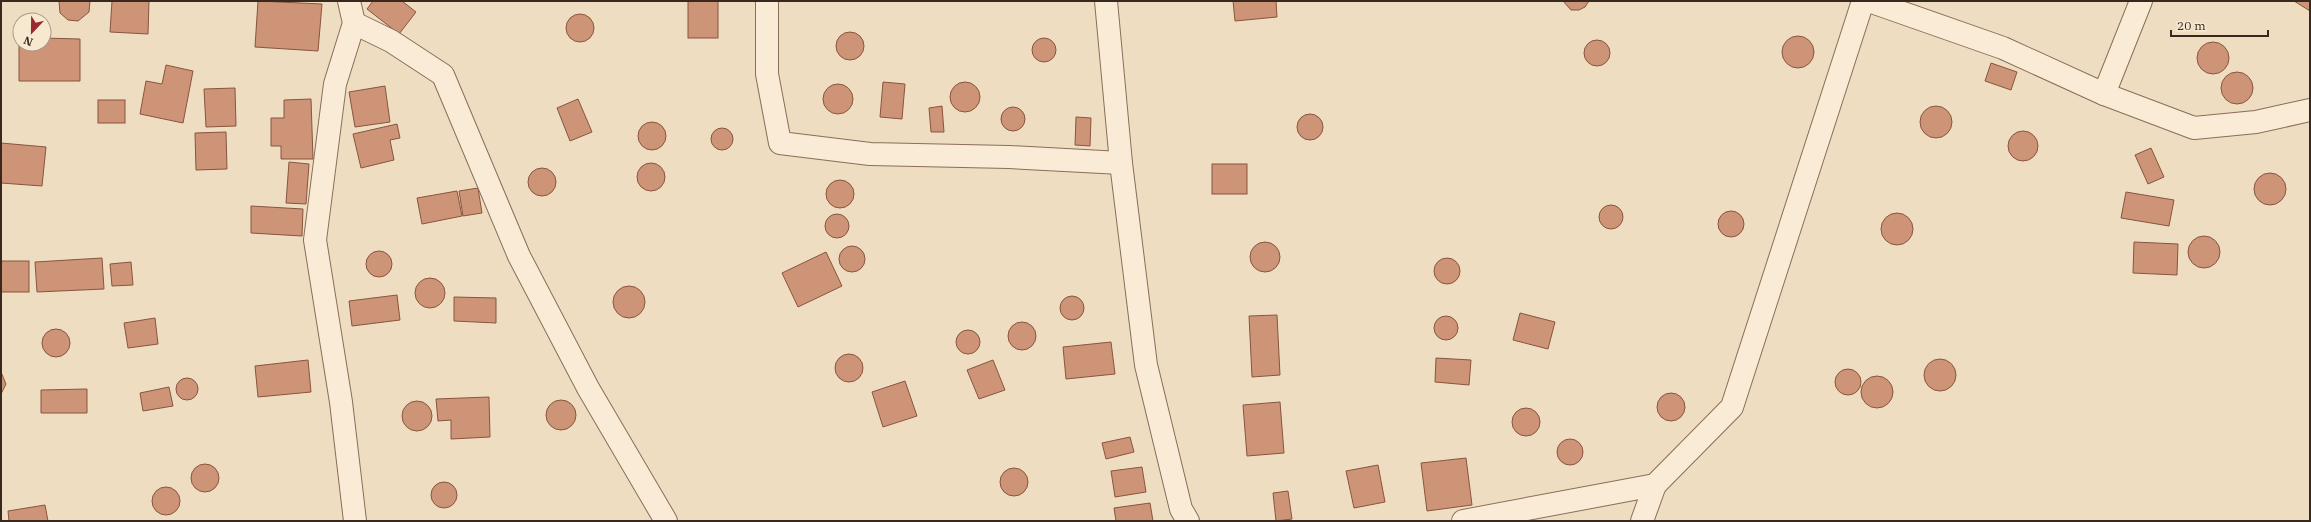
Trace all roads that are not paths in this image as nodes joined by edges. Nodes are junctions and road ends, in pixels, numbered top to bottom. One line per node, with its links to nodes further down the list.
1 (349, 1): 7 (street)
2 (767, 1): 10 (street)
3 (1106, 1): 10 (street)
4 (1863, 1): 11 (street)
5 (1869, 1): 8 (street)
6 (2141, 1): 8 (street)
7 (354, 23): 12 (street); 13 (street)
8 (2104, 94): 9 (street)
9 (2310, 110)
10 (1121, 163): 14 (street)
11 (1655, 485): 15 (street); 16 (street)
12 (355, 521)
13 (666, 521)
14 (1188, 521)
15 (1463, 521)
16 (1642, 521)

